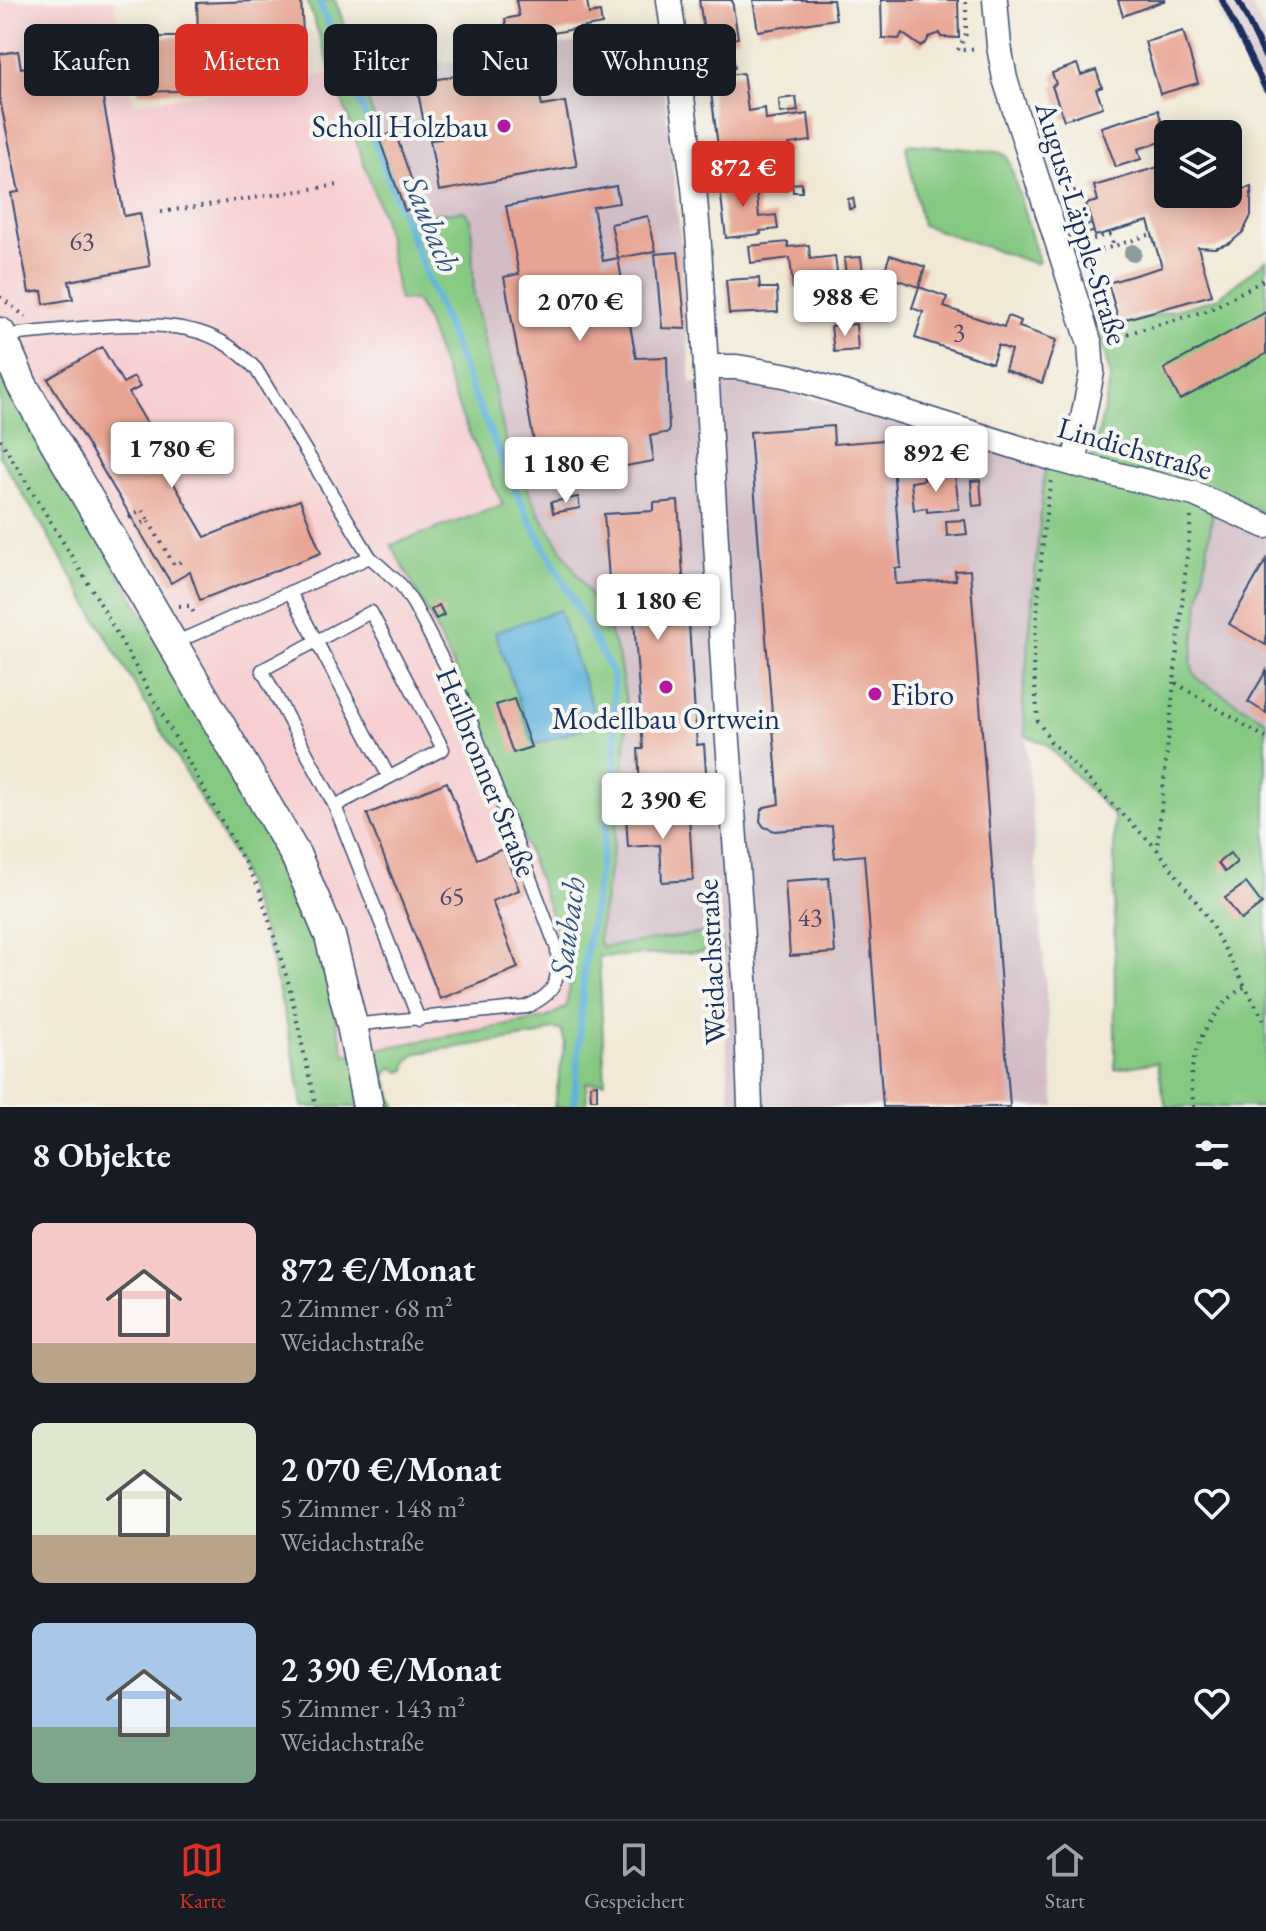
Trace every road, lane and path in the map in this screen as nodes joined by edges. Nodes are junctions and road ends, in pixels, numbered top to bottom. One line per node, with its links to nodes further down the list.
1 (669, 0): 14 (street, Weidachstraße)
2 (966, 0): 4 (path)
3 (995, 0): 6 (street, August-Läpple-Straße)
4 (958, 50)
5 (338, 185): 7 (path)
6 (1045, 201): 9 (path); 16 (street, August-Läpple-Straße)
7 (161, 212)
8 (1152, 234): 9 (path)
9 (1114, 246): 10 (path)
10 (1094, 253)
11 (1266, 279): 13 (path)
12 (1, 336): 20 (lane, Heilbronner Straße); 24 (street, Heilbronner Straße)
13 (1120, 336)
14 (706, 367): 16 (street, Lindichstraße); 36 (street, Weidachstraße)
15 (0, 439): 34 (path)
16 (1065, 462): 17 (street, Lindichstraße); 29 (path)
17 (1194, 494): 19 (street, Lindichstraße); 25 (path)
18 (138, 525): 21 (path)
19 (1266, 526)
20 (370, 557): 22 (lane); 31 (lane, Heilbronner Straße)
21 (185, 559)
22 (290, 592): 23 (lane); 24 (lane)
23 (317, 641): 27 (lane); 27 (lane); 28 (lane)
24 (172, 644): 33 (street, Heilbronner Straße)
25 (1174, 682): 26 (path); 29 (path)
26 (1266, 738)
27 (389, 777): 28 (lane)
28 (335, 806): 31 (lane)
29 (1157, 849): 30 (path)
30 (1246, 986): 32 (path); 37 (path)
31 (419, 1020): 33 (lane, Heilbronner Straße)
32 (1266, 1024)
33 (352, 1025): 35 (street, Heilbronner Straße)
34 (316, 1107)
35 (368, 1107)
36 (750, 1107)
37 (1194, 1107)

